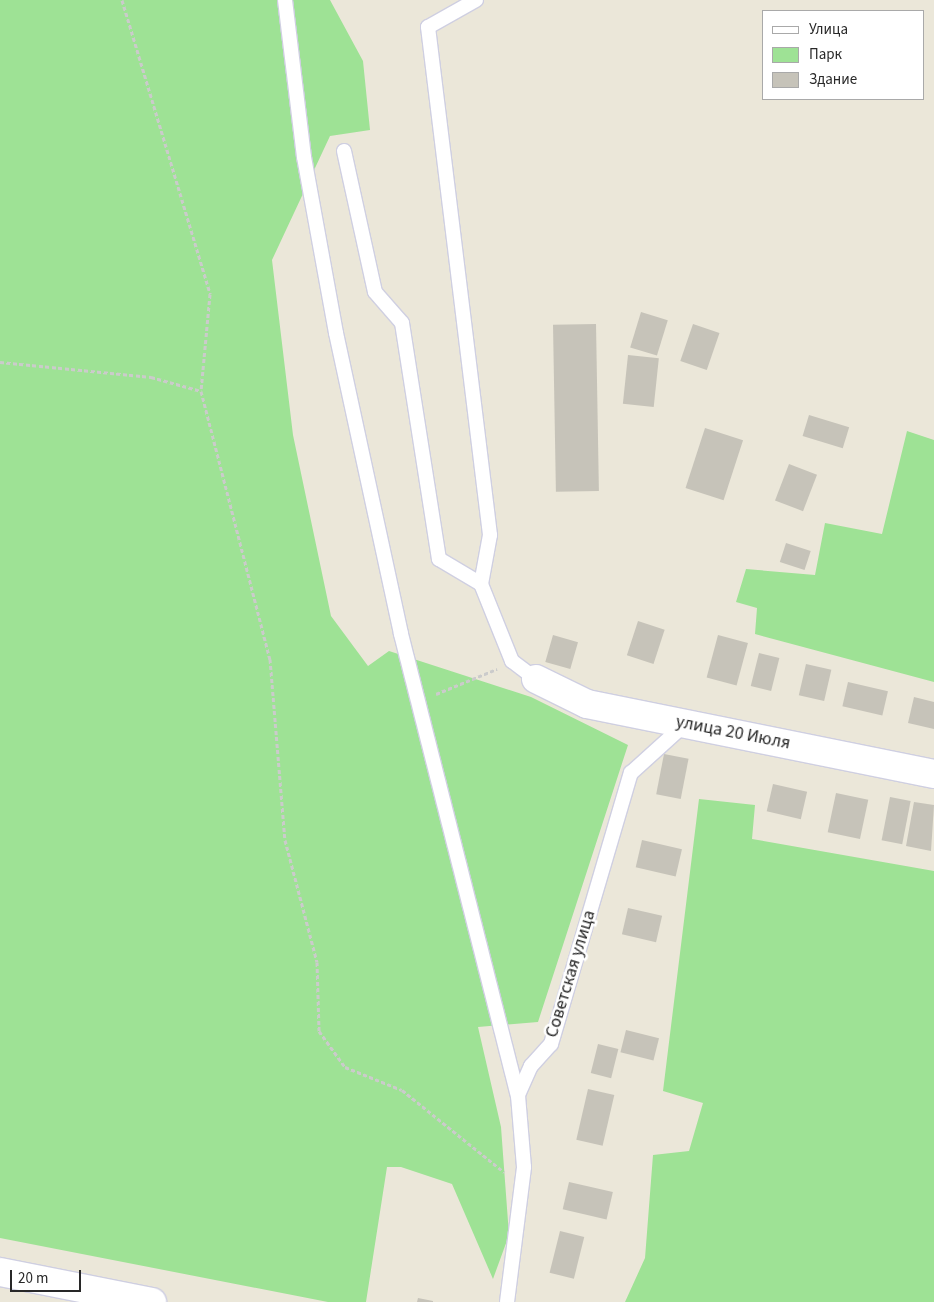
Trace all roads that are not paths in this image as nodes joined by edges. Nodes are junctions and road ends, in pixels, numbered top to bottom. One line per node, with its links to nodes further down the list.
1 (285, 0): 8 (lane)
2 (476, 0): 4 (lane)
3 (344, 151): 4 (lane)
4 (481, 584): 5 (lane)
5 (536, 679): 6 (street, улица 20 Июля)
6 (685, 724): 7 (street, улица 20 Июля); 8 (lane, Советская улица)
7 (934, 774)
8 (518, 1095): 11 (lane, Советская улица)
9 (0, 1272): 10 (street)
10 (152, 1302)
11 (507, 1302)

